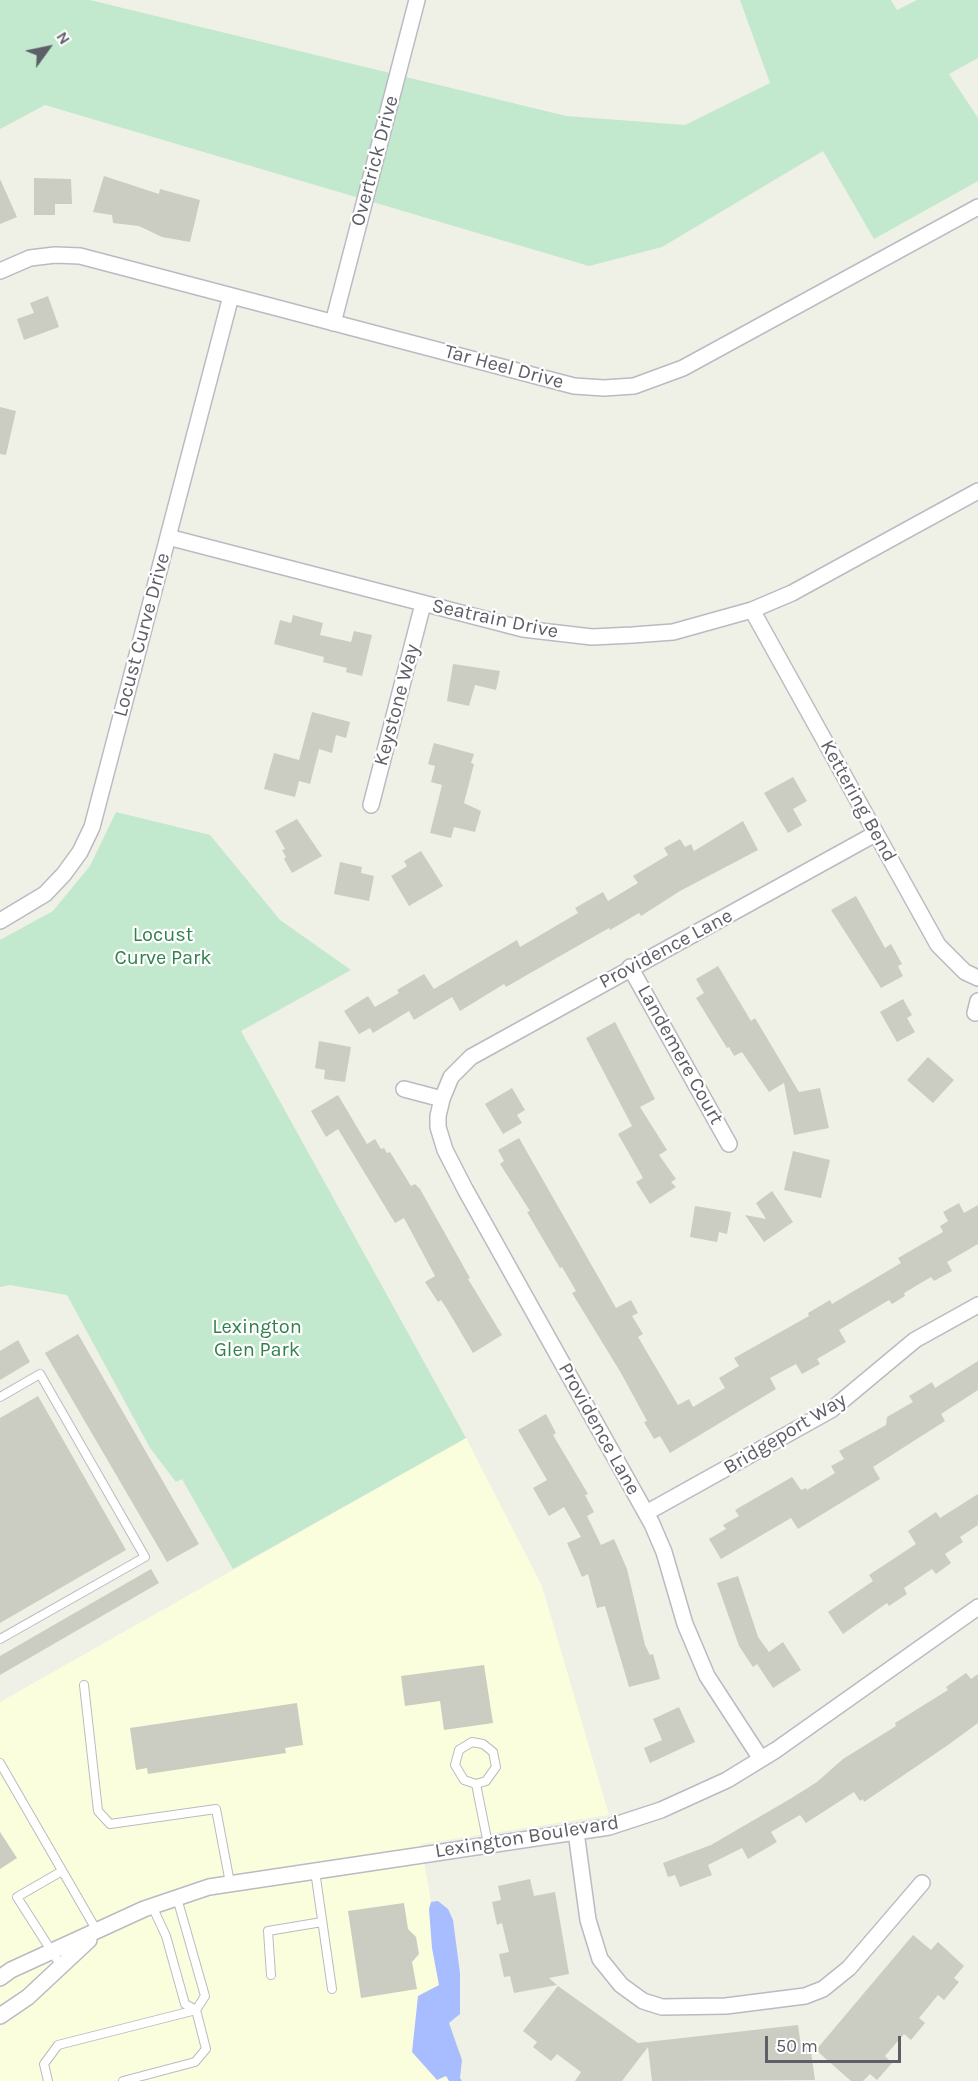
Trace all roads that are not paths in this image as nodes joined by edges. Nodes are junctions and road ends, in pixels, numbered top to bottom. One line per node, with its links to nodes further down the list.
1 (417, 0): 5 (street, Overtrick Drive)
2 (978, 207): 5 (street, Tar Heel Drive)
3 (0, 271): 4 (street, Tar Heel Drive)
4 (231, 296): 5 (street, Tar Heel Drive); 7 (street, Locust Curve Drive)
5 (333, 322)
6 (978, 491): 9 (street, Seatrain Drive)
7 (168, 537): 8 (street, Seatrain Drive); 12 (street, Locust Curve Drive)
8 (423, 604): 9 (street, Seatrain Drive); 10 (street, Keystone Way)
9 (752, 610): 11 (street, Kettering Bend)
10 (371, 805)
11 (875, 834): 13 (street, Providence Lane); 14 (street, Kettering Bend)
12 (0, 921)
13 (630, 967): 16 (street, Providence Lane); 17 (street, Landemere Court)
14 (978, 978)
15 (404, 1089): 16 (street)
16 (442, 1099): 20 (street, Providence Lane)
17 (729, 1144)
18 (978, 1305): 20 (street, Bridgeport Way)
19 (0, 1397): 22 (lane)
20 (646, 1513): 24 (street, Providence Lane)
21 (978, 1607): 24 (street, Lexington Boulevard)
22 (0, 1639)
23 (84, 1685): 31 (lane)
24 (761, 1759): 27 (street, Lexington Boulevard)
25 (0, 1763): 30 (lane)
26 (476, 1784): 26 (lane); 28 (lane)
27 (576, 1832): 28 (street, Lexington Boulevard); 32 (street)
28 (488, 1844): 29 (street, Lexington Boulevard)
29 (314, 1869): 31 (street, Lexington Boulevard); 35 (lane)
30 (62, 1871): 36 (lane); 37 (lane)
31 (230, 1883): 33 (street, Lexington Boulevard)
32 (922, 1883)
33 (177, 1897): 34 (street, Lexington Boulevard); 42 (lane)
34 (152, 1906): 36 (street, Lexington Boulevard); 42 (lane)
35 (322, 1922): 39 (lane); 41 (lane)
36 (98, 1932): 37 (street, Lexington Boulevard); 38 (street, Lexington Boulevard)
37 (52, 1952): 38 (lane); 40 (street, Lexington Boulevard)
38 (61, 1966): 43 (street, Lexington Boulevard)
39 (272, 1975)
40 (0, 1978)
41 (332, 1989)
42 (196, 2010): 44 (lane); 45 (lane)
43 (0, 2016)
44 (48, 2081)
45 (123, 2081)

